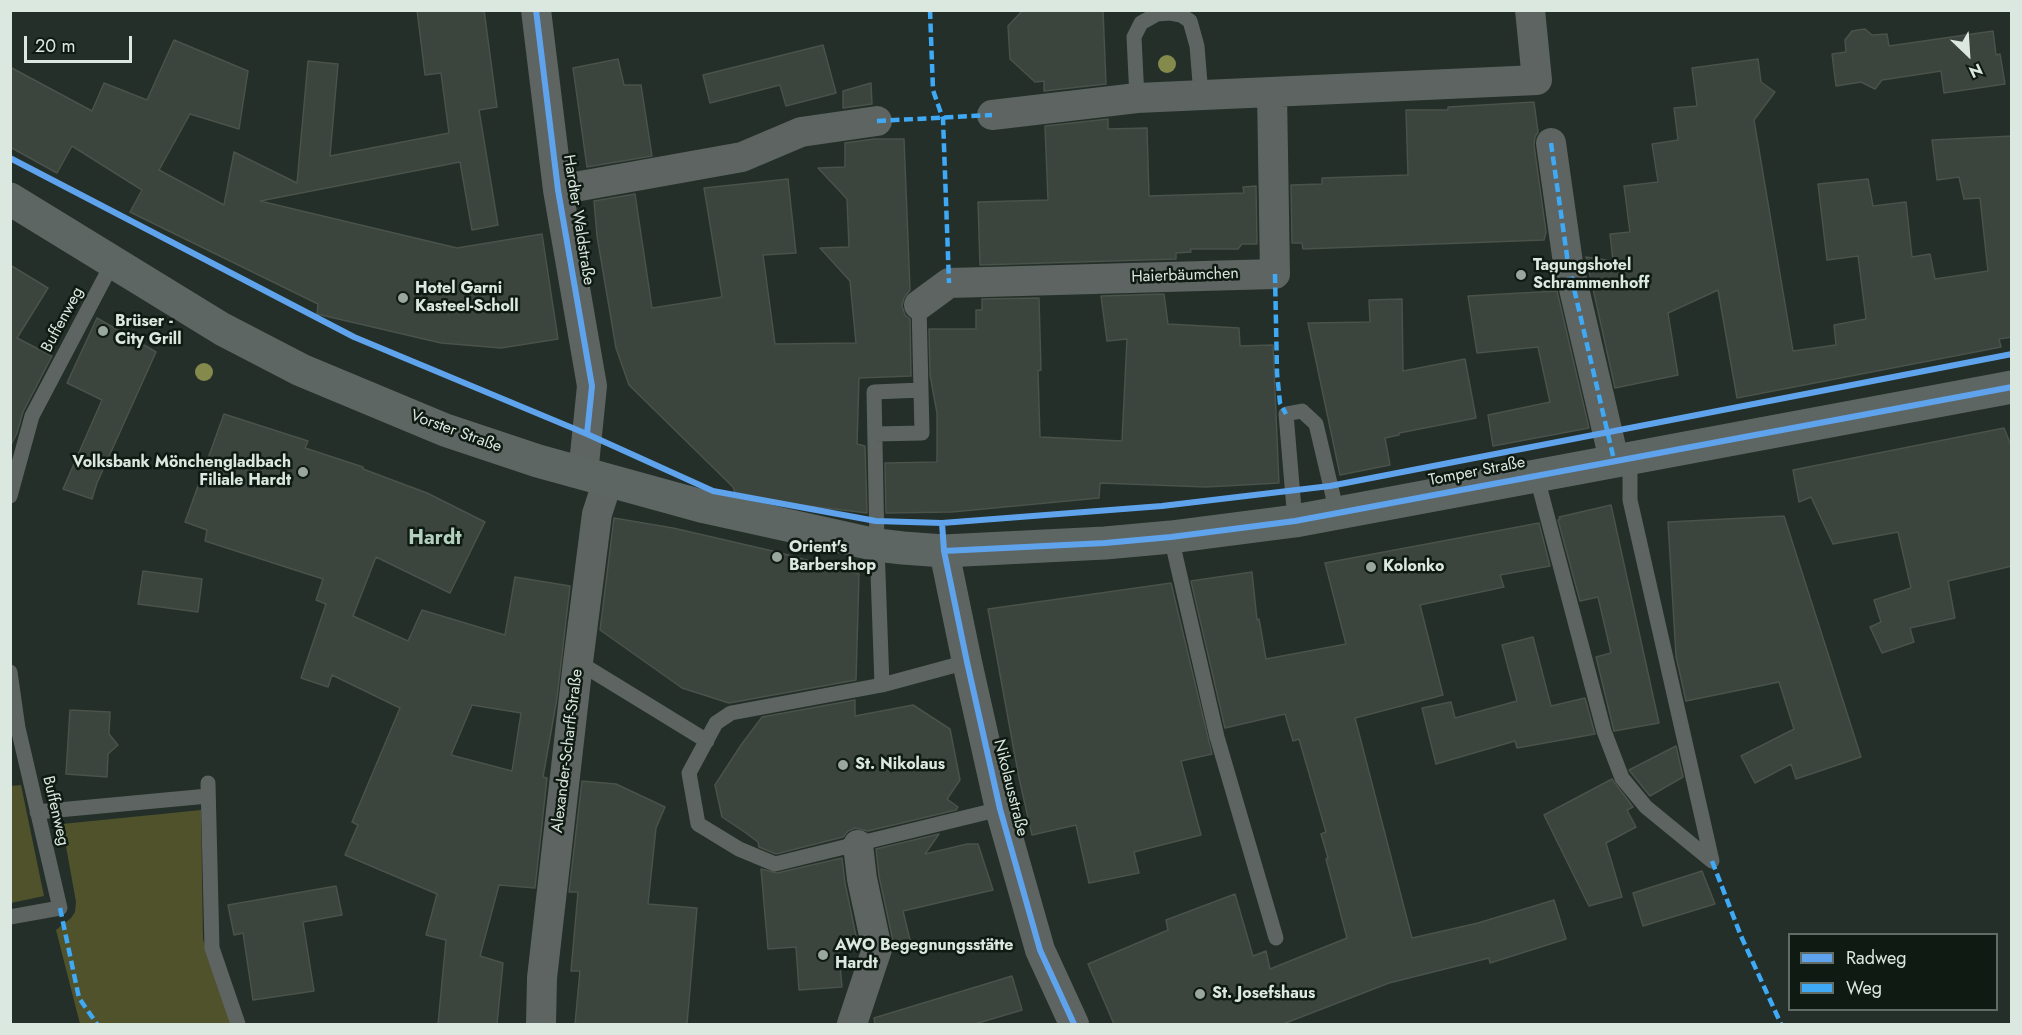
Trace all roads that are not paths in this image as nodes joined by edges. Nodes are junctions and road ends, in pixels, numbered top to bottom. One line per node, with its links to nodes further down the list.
1 (536, 10): 9 (street, Hardter Waldstraße)
2 (1530, 10): 3 (street)
3 (1272, 92): 4 (street); 12 (street, Haierbäumchen)
4 (1201, 94): 5 (street); 5 (lane)
5 (1137, 98): 6 (street)
6 (992, 116)
7 (877, 121): 9 (street, Hardter Waldstraße)
8 (1551, 143): 16 (street)
9 (558, 190): 18 (street, Hardter Waldstraße)
10 (10, 199): 11 (main road, Vorster Straße)
11 (113, 262): 18 (main road, Vorster Straße); 19 (lane, Buffenweg)
12 (919, 305): 14 (lane)
13 (2012, 387): 16 (main road, Tomper Straße)
14 (921, 390): 15 (lane); 15 (lane)
15 (875, 434): 23 (lane)
16 (1622, 458): 17 (main road, Tomper Straße); 17 (lane)
17 (1536, 474): 20 (main road, Tomper Straße)
18 (595, 477): 23 (main road, Vorster Straße); 25 (street, Alexander-Scharff-Straße)
19 (10, 496)
20 (1337, 513): 21 (main road, Tomper Straße); 21 (lane)
21 (1295, 521): 22 (main road, Tomper Straße)
22 (1171, 537): 24 (main road, Tomper Straße); 34 (lane)
23 (877, 545): 24 (main road, Vorster Straße); 28 (lane)
24 (944, 551): 26 (street, Nikolausstraße)
25 (578, 662): 29 (lane); 36 (street, Alexander-Scharff-Straße)
26 (966, 662): 28 (lane, Nikolausstraße); 30 (street, Nikolausstraße)
27 (10, 672): 31 (lane, Buffenweg)
28 (882, 685): 29 (lane, Nikolausstraße)
29 (707, 741): 32 (lane, Nikolausstraße)
30 (1000, 809): 32 (lane, Nikolausstraße); 38 (street, Nikolausstraße)
31 (37, 812): 33 (lane, Buffenweg); 35 (lane)
32 (858, 845): 37 (street)
33 (10, 917)
34 (1276, 938)
35 (238, 1024)
36 (541, 1024)
37 (852, 1024)
38 (1074, 1024)

